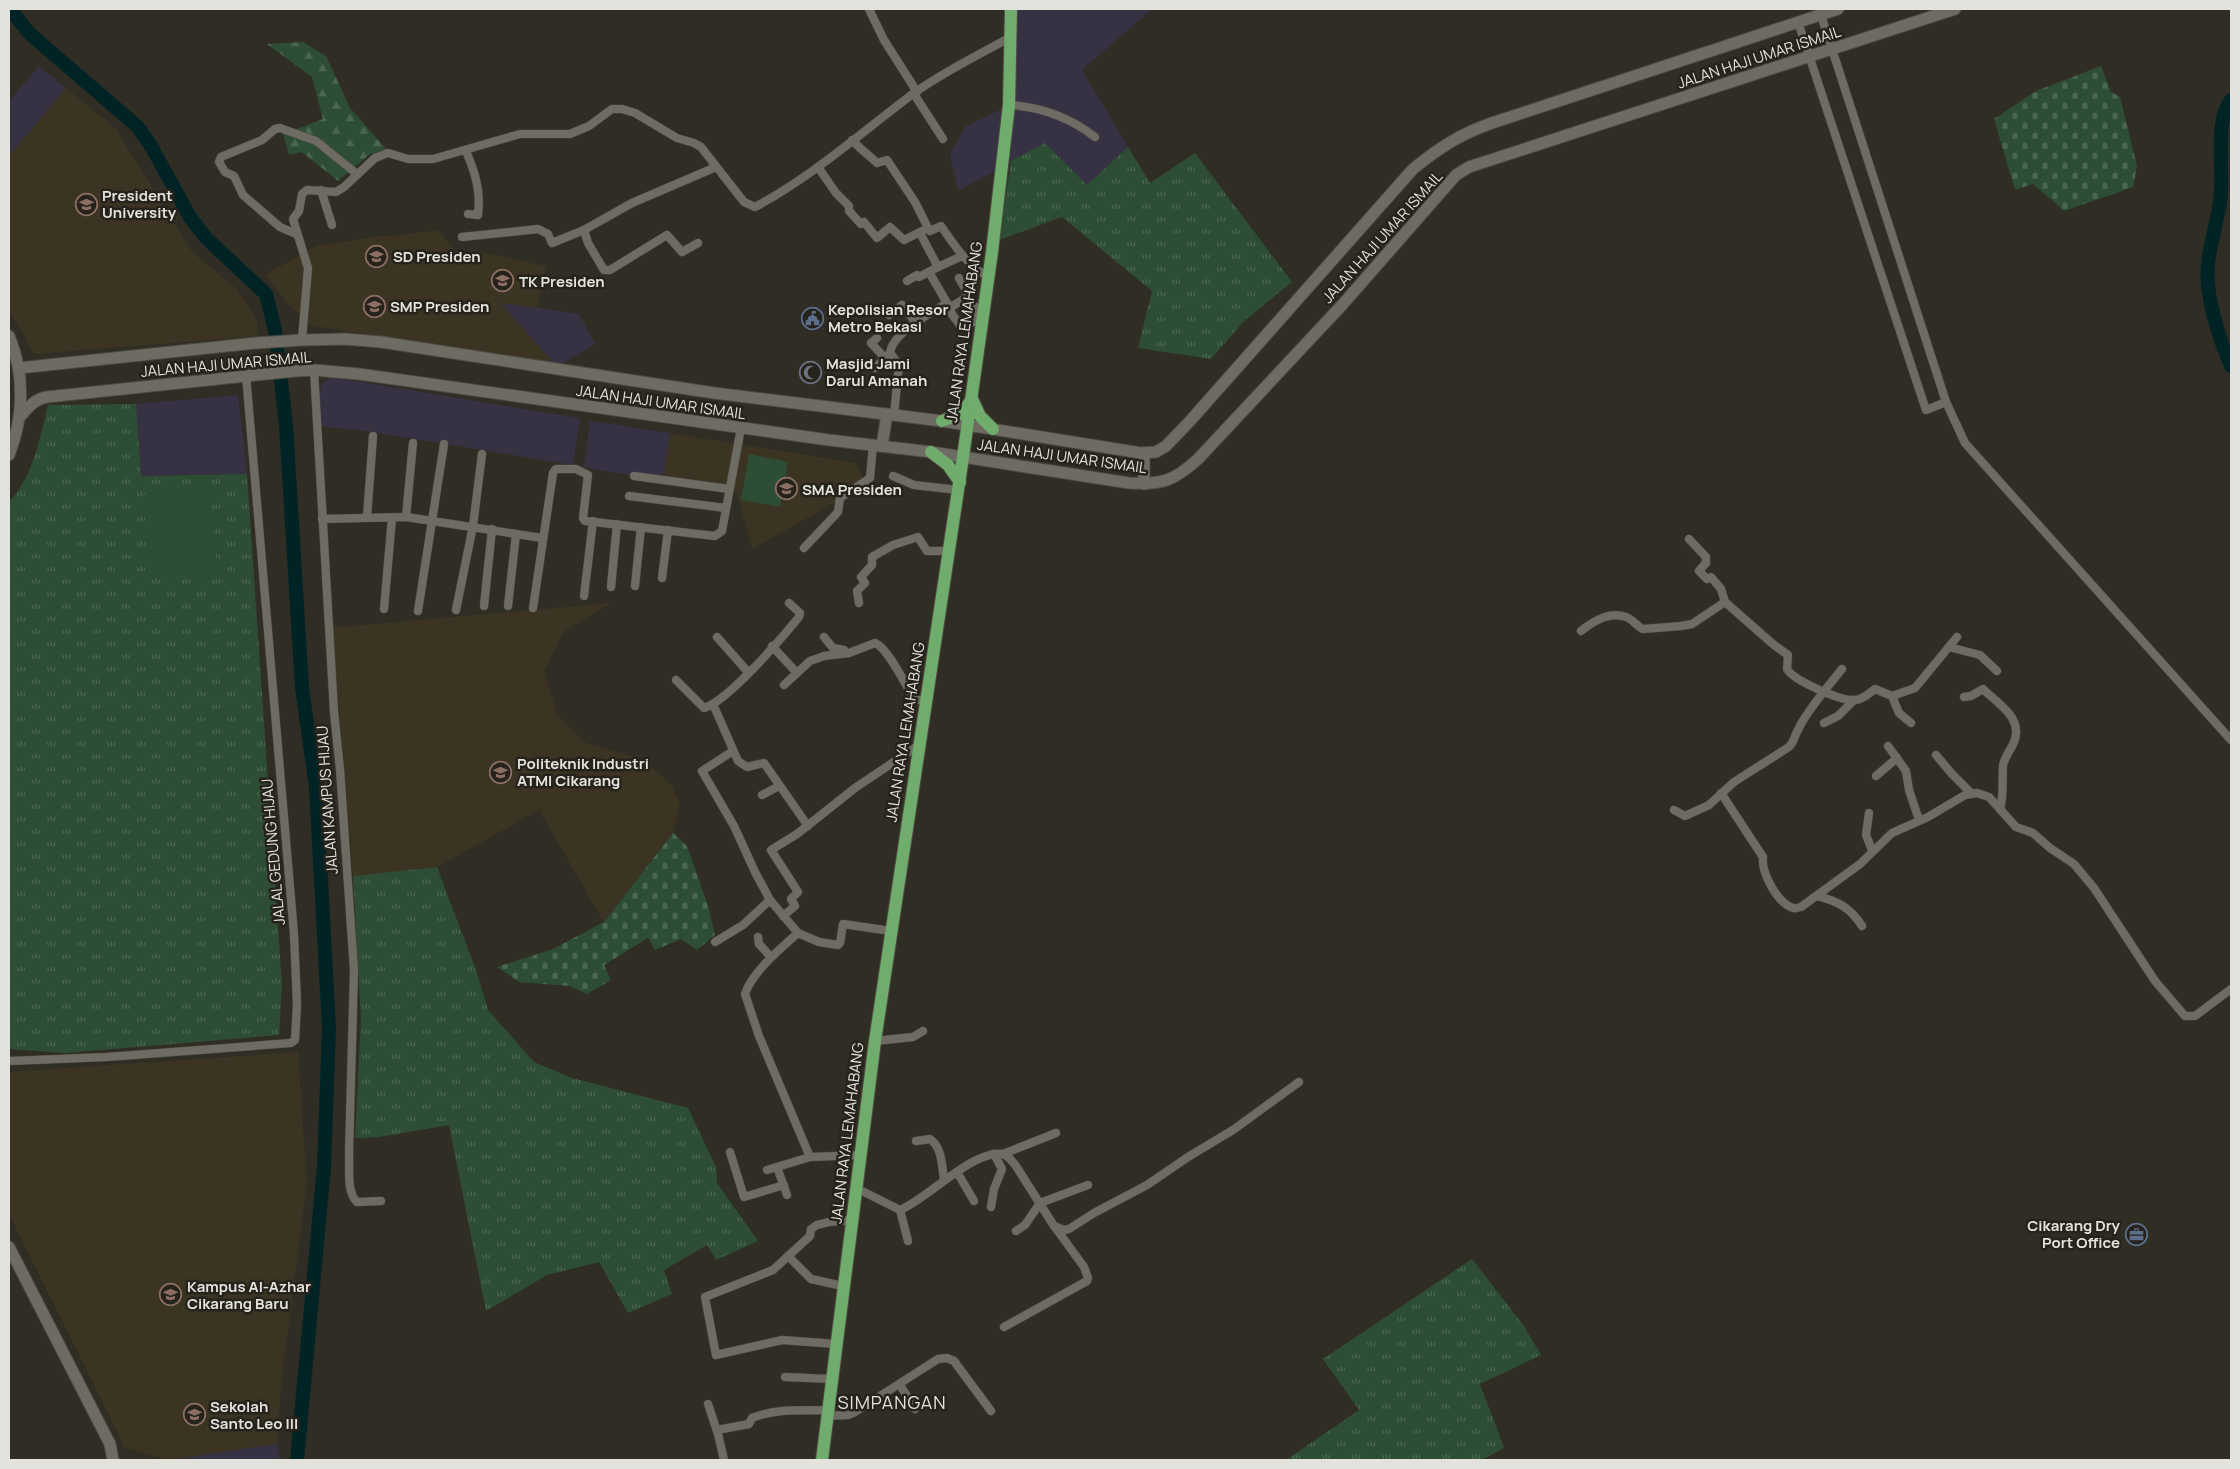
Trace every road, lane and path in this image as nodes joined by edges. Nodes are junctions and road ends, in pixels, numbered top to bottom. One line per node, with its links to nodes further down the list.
1 (869, 9): 10 (street)
2 (1011, 9): 7 (main road, JALAN RAYA LEMAHABANG)
3 (1838, 9): 5 (main road, JALAN HAJI UMAR ISMAIL)
4 (1954, 9): 8 (main road, JALAN HAJI UMAR ISMAIL)
5 (1821, 14): 6 (main road, JALAN HAJI UMAR ISMAIL); 8 (street)
6 (1798, 22): 9 (street); 60 (main road, JALAN HAJI UMAR ISMAIL)
7 (1011, 37): 10 (street); 11 (main road, JALAN RAYA LEMAHABANG)
8 (1832, 49): 9 (main road, JALAN HAJI UMAR ISMAIL); 48 (street)
9 (1809, 56): 48 (street); 66 (main road, JALAN HAJI UMAR ISMAIL)
10 (915, 93): 13 (street); 14 (street)
11 (1009, 104): 12 (street); 31 (main road, JALAN RAYA LEMAHABANG)
12 (1095, 138)
13 (943, 139)
14 (852, 140): 17 (street); 22 (street)
15 (466, 151): 16 (street); 18 (street); 20 (street)
16 (716, 167): 17 (street); 23 (street)
17 (818, 167): 24 (street)
18 (357, 174): 19 (street); 25 (street)
19 (321, 190): 21 (street); 25 (street)
20 (468, 214)
21 (332, 225)
22 (928, 228): 24 (street); 28 (street)
23 (584, 230): 26 (street); 27 (street)
24 (920, 233): 29 (street)
25 (296, 234): 41 (street)
26 (462, 237)
27 (698, 243)
28 (962, 256): 29 (street); 31 (street)
29 (938, 267): 30 (street)
30 (928, 272): 33 (street); 35 (street)
31 (988, 277): 37 (main road, JALAN RAYA LEMAHABANG)
32 (958, 278): 34 (street)
33 (907, 281)
34 (967, 297): 35 (street); 37 (street)
35 (949, 304): 37 (street); 38 (street)
36 (889, 315): 38 (street)
37 (978, 321): 47 (main road, JALAN RAYA LEMAHABANG)
38 (916, 323): 42 (street)
39 (9, 336): 44 (main road)
40 (877, 338): 42 (street)
41 (298, 340): 44 (main road, JALAN HAJI UMAR ISMAIL); 49 (main road, JALAN HAJI UMAR ISMAIL)
42 (887, 355): 43 (street); 49 (street)
43 (868, 364)
44 (19, 368): 50 (main road)
45 (314, 370): 46 (main road, JALAN HAJI UMAR ISMAIL); 53 (main road, JALAN HAJI UMAR ISMAIL); 74 (street, JALAN KAMPUS HIJAU)
46 (249, 375): 50 (main road, JALAN HAJI UMAR ISMAIL); 152 (street, JALAL GEDUNG HIJAU)
47 (972, 399): 51 (main road); 52 (main road, JALAN RAYA LEMAHABANG); 54 (main road)
48 (1946, 402): 123 (street)
49 (890, 414): 51 (main road, JALAN HAJI UMAR ISMAIL); 58 (main road)
50 (20, 417): 62 (main road)
51 (942, 421): 52 (main road, JALAN HAJI UMAR ISMAIL)
52 (968, 426): 54 (main road, JALAN HAJI UMAR ISMAIL); 63 (main road, JALAN RAYA LEMAHABANG)
53 (741, 428): 58 (main road, JALAN HAJI UMAR ISMAIL); 68 (street)
54 (993, 430): 60 (main road, JALAN HAJI UMAR ISMAIL)
55 (373, 436): 71 (street)
56 (413, 443): 72 (street)
57 (444, 444): 76 (street)
58 (878, 446): 59 (main road, JALAN HAJI UMAR ISMAIL); 85 (street)
59 (931, 452): 63 (main road, JALAN HAJI UMAR ISMAIL); 67 (main road)
60 (1144, 453): 66 (main road)
61 (482, 454): 78 (street)
62 (9, 455)
63 (964, 457): 66 (main road, JALAN HAJI UMAR ISMAIL); 67 (main road, JALAN RAYA LEMAHABANG)
64 (634, 476): 68 (street)
65 (893, 476): 67 (street)
66 (1144, 484)
67 (959, 486): 86 (main road, JALAN RAYA LEMAHABANG)
68 (729, 489): 70 (street)
69 (629, 496): 70 (street)
70 (726, 508): 81 (street)
71 (367, 517): 73 (street); 74 (street)
72 (406, 517): 73 (street); 76 (street)
73 (392, 518): 97 (street)
74 (322, 519): 168 (street, JALAN KAMPUS HIJAU)
75 (593, 521): 77 (street); 83 (street); 90 (street)
76 (432, 522): 78 (street); 99 (street)
77 (616, 524): 79 (street); 88 (street)
78 (473, 526): 80 (street); 98 (street)
79 (641, 527): 81 (street); 89 (street)
80 (492, 530): 82 (street); 94 (street)
81 (668, 530): 87 (street)
82 (516, 534): 83 (street); 95 (street)
83 (542, 538): 96 (street)
84 (1690, 539): 91 (street)
85 (804, 548)
86 (948, 551): 93 (street); 117 (main road, JALAN RAYA LEMAHABANG)
87 (662, 578)
88 (611, 586)
89 (635, 586)
90 (584, 596)
91 (1725, 602): 100 (street); 113 (street)
92 (789, 603): 105 (street)
93 (859, 603)
94 (484, 606)
95 (508, 606)
96 (532, 608)
97 (384, 609)
98 (456, 610)
99 (418, 611)
100 (1580, 631)
101 (824, 637): 104 (street)
102 (1957, 637): 106 (street)
103 (716, 638): 109 (street)
104 (872, 644): 110 (street); 117 (street)
105 (772, 646): 109 (street); 110 (street)
106 (1949, 647): 108 (street); 114 (street)
107 (1842, 669): 113 (street)
108 (1997, 671)
109 (748, 672): 119 (street)
110 (797, 673): 112 (street)
111 (676, 680): 119 (street)
112 (784, 686)
113 (1825, 691): 116 (street); 131 (street)
114 (1892, 696): 118 (street); 122 (street)
115 (1964, 696): 134 (street)
116 (1846, 699): 118 (street); 120 (street)
117 (926, 700): 124 (main road, JALAN RAYA LEMAHABANG)
118 (1854, 700): 120 (street)
119 (713, 704): 126 (street)
120 (1846, 710): 121 (street)
121 (1824, 723)
122 (1911, 723)
123 (2231, 740)
124 (919, 745): 138 (street); 144 (main road, JALAN RAYA LEMAHABANG)
125 (1888, 746): 128 (street)
126 (733, 751): 130 (street); 141 (street)
127 (1936, 755): 132 (street)
128 (1897, 758): 129 (street); 137 (street)
129 (1876, 776)
130 (779, 786): 133 (street); 138 (street)
131 (1722, 793): 135 (street); 140 (street)
132 (1971, 793): 134 (street); 137 (street)
133 (762, 795)
134 (2000, 809): 149 (street)
135 (1674, 810)
136 (1869, 813): 139 (street)
137 (1919, 820): 139 (street)
138 (808, 826): 142 (street)
139 (1872, 850): 140 (street)
140 (1817, 896): 143 (street)
141 (770, 900): 142 (street); 147 (street)
142 (784, 916): 145 (street)
143 (1862, 926)
144 (891, 931): 145 (street); 151 (main road, JALAN RAYA LEMAHABANG)
145 (798, 933): 148 (street)
146 (758, 937): 148 (street)
147 (715, 942)
148 (771, 957): 159 (street)
149 (2231, 989)
150 (923, 1031): 151 (street)
151 (875, 1041): 158 (main road, JALAN RAYA LEMAHABANG)
152 (9, 1061)
153 (1299, 1082): 174 (street)
154 (1056, 1133): 157 (street)
155 (916, 1141): 163 (street)
156 (730, 1152): 165 (street)
157 (999, 1154): 162 (street); 170 (street); 171 (street)
158 (860, 1155): 159 (street); 166 (main road, JALAN RAYA LEMAHABANG)
159 (810, 1157): 160 (street)
160 (777, 1167): 161 (street); 165 (street)
161 (767, 1170)
162 (957, 1172): 163 (street); 169 (street)
163 (944, 1180): 172 (street)
164 (1088, 1185): 170 (street)
165 (784, 1186): 167 (street)
166 (856, 1188): 172 (street); 173 (main road, JALAN RAYA LEMAHABANG)
167 (788, 1195)
168 (381, 1200)
169 (974, 1201)
170 (1040, 1203): 174 (street); 175 (street)
171 (991, 1207)
172 (900, 1210): 176 (street)
173 (852, 1220): 178 (street); 179 (main road, JALAN RAYA LEMAHABANG)
174 (1054, 1226): 180 (street)
175 (1016, 1231)
176 (908, 1241)
177 (9, 1247): 190 (main road)
178 (788, 1256): 179 (street); 181 (street)
179 (843, 1286): 181 (main road, JALAN RAYA LEMAHABANG)
180 (1004, 1327)
181 (836, 1344): 183 (main road, JALAN RAYA LEMAHABANG)
182 (785, 1378): 183 (street)
183 (831, 1379): 188 (main road, JALAN RAYA LEMAHABANG)
184 (900, 1385): 186 (street); 187 (street); 188 (street)
185 (708, 1404): 189 (street)
186 (915, 1409)
187 (991, 1411)
188 (827, 1413): 189 (street); 192 (main road, JALAN RAYA LEMAHABANG)
189 (717, 1430): 191 (street)
190 (113, 1460)
191 (724, 1460)
192 (822, 1460)

